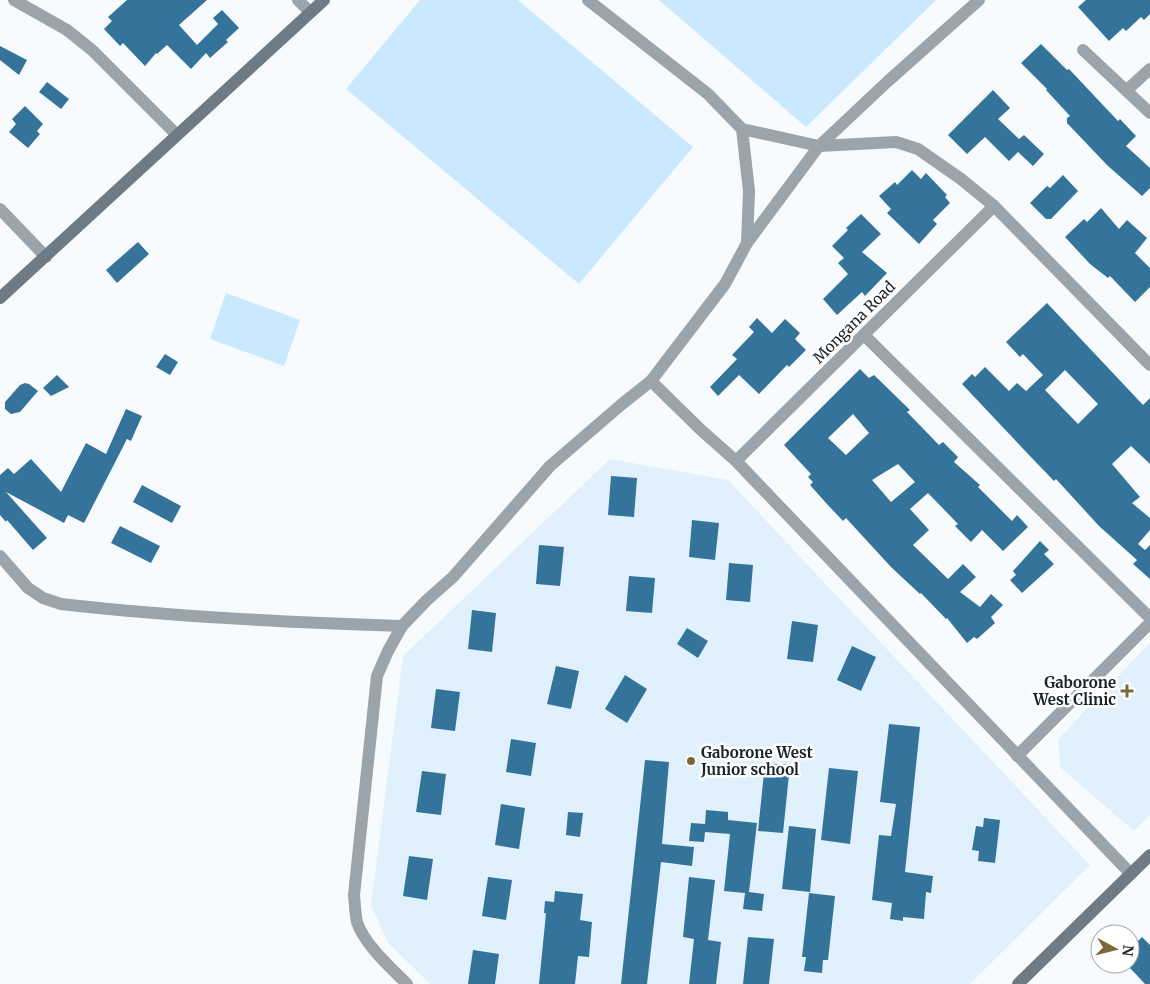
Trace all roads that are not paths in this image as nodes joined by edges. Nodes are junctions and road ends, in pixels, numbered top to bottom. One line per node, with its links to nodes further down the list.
1 (14, 0): 12 (street)
2 (298, 0): 6 (street)
3 (324, 0): 6 (street)
4 (588, 0): 11 (street)
5 (979, 0): 13 (street)
6 (310, 12): 12 (street)
7 (1083, 50): 9 (street)
8 (1150, 69): 9 (street)
9 (1127, 90): 10 (street)
10 (1150, 113)
11 (742, 129): 13 (street); 16 (street)
12 (177, 135): 17 (street)
13 (819, 146): 14 (street); 16 (street)
14 (994, 206): 19 (street, Mongana Road); 20 (street)
15 (0, 208): 17 (street)
16 (747, 243): 21 (street)
17 (46, 257): 18 (street)
18 (0, 298)
19 (864, 335): 22 (street, Mongana Road); 24 (street)
20 (1150, 365)
21 (651, 381): 22 (street); 26 (street)
22 (736, 461): 27 (street)
23 (0, 556): 26 (street)
24 (1150, 618)
25 (1150, 623): 27 (street)
26 (402, 626): 30 (street)
27 (1017, 756): 29 (street)
28 (1150, 855): 29 (street)
29 (1131, 874): 31 (street)
30 (407, 984)
31 (1018, 984)

